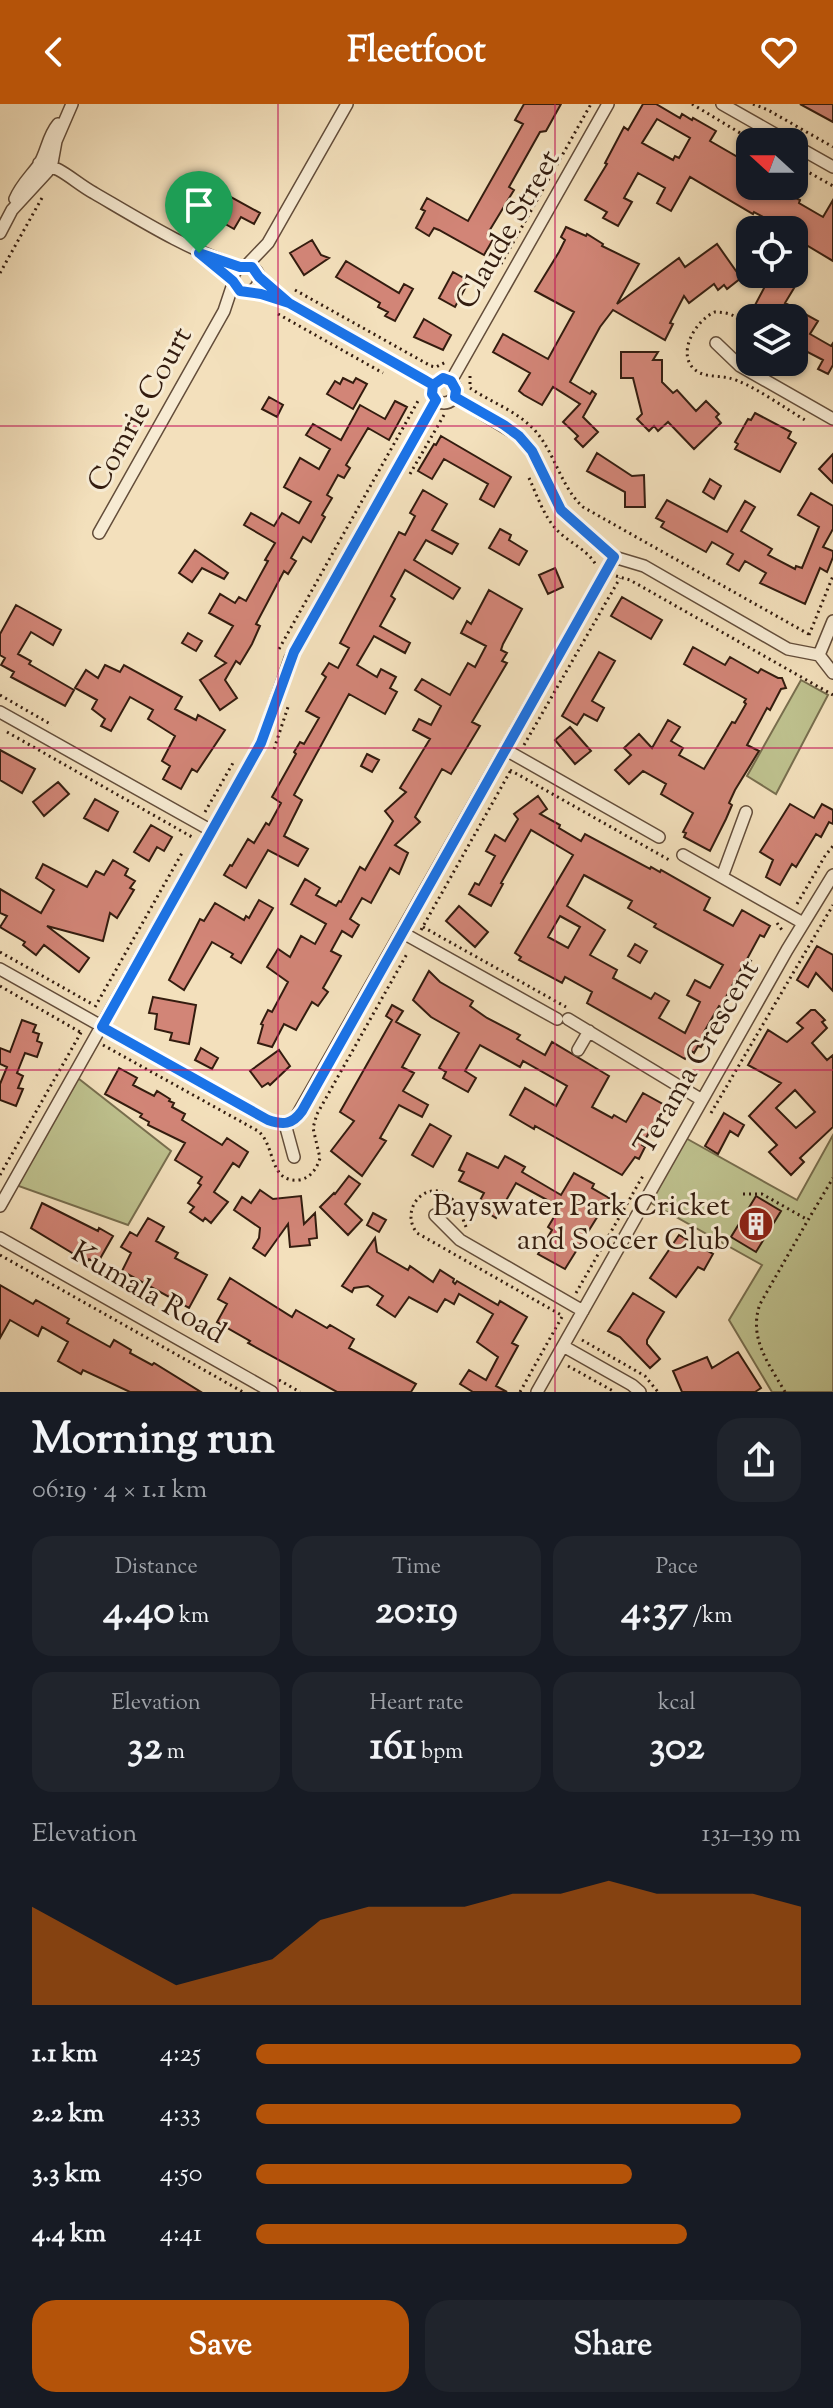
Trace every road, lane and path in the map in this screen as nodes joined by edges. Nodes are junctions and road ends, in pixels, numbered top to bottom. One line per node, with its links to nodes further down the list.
1 (347, 104): 18 (street)
2 (591, 104): 21 (path)
3 (608, 104): 32 (street, Claude Street)
4 (692, 104): 9 (path)
5 (722, 104): 8 (street)
6 (753, 104): 10 (path)
7 (69, 110): 12 (street)
8 (765, 128)
9 (736, 131)
10 (833, 147)
11 (808, 152): 13 (street)
12 (46, 167): 17 (street); 19 (street)
13 (833, 167)
14 (808, 172): 16 (path)
15 (49, 186): 22 (path)
16 (833, 186)
17 (0, 232)
18 (268, 243): 20 (street); 23 (street)
19 (199, 253): 20 (street); 25 (street)
20 (243, 266): 23 (street); 25 (street)
21 (497, 271)
22 (0, 273)
23 (259, 276): 25 (street); 26 (street)
24 (286, 285): 29 (path)
25 (240, 287): 26 (street); 42 (street, Comrie Court)
26 (289, 303): 33 (street)
27 (269, 309): 30 (path)
28 (716, 343): 40 (street)
29 (445, 362)
30 (389, 376)
31 (470, 376): 45 (path)
32 (451, 381): 33 (street); 35 (street)
33 (433, 385): 36 (street)
34 (417, 393): 37 (path)
35 (455, 397): 36 (street); 43 (street)
36 (436, 400): 55 (street)
37 (418, 401)
38 (455, 413): 39 (path)
39 (444, 415)
40 (833, 419)
41 (529, 476): 44 (path)
42 (99, 533)
43 (614, 557): 47 (street); 53 (street)
44 (594, 564)
45 (833, 576)
46 (833, 621): 47 (street)
47 (819, 655): 48 (street)
48 (833, 673)
49 (833, 695): 52 (path)
50 (0, 712): 55 (street)
51 (0, 728): 56 (path)
52 (524, 744)
53 (506, 750): 57 (street); 68 (street)
54 (746, 812): 62 (street)
55 (212, 831): 74 (street)
56 (192, 837)
57 (659, 837)
58 (833, 846): 64 (path)
59 (184, 850): 69 (path)
60 (680, 859): 62 (street); 73 (path)
61 (833, 875): 66 (street, Terama Crescent)
62 (722, 877): 66 (street)
63 (833, 905): 80 (path)
64 (795, 907)
65 (773, 919): 67 (path)
66 (803, 923): 78 (street, Terama Crescent)
67 (782, 930)
68 (403, 933): 73 (street); 79 (street)
69 (0, 952)
70 (408, 952): 76 (path)
71 (0, 969): 74 (street)
72 (0, 986): 83 (path)
73 (565, 1020): 75 (street)
74 (102, 1027): 79 (street); 86 (street)
75 (589, 1031): 77 (street); 78 (street)
76 (106, 1047)
77 (578, 1050)
78 (702, 1100): 92 (street, Terama Crescent)
79 (285, 1124): 81 (street)
80 (705, 1124)
81 (294, 1157)
82 (647, 1169): 91 (path)
83 (0, 1175)
84 (833, 1178): 88 (path)
85 (743, 1194): 88 (path)
86 (0, 1206)
87 (435, 1215): 92 (street)
88 (808, 1220): 102 (path)
89 (0, 1238): 97 (street, Kumala Road)
90 (0, 1255): 96 (path)
91 (577, 1291)
92 (583, 1311): 94 (street, Terama Crescent)
93 (563, 1316): 98 (path)
94 (563, 1346): 99 (street, Terama Crescent); 101 (street)
95 (568, 1366): 100 (path)
96 (243, 1392)
97 (272, 1392)
98 (520, 1392)
99 (537, 1392)
100 (615, 1392)
101 (640, 1392)
102 (785, 1392)

